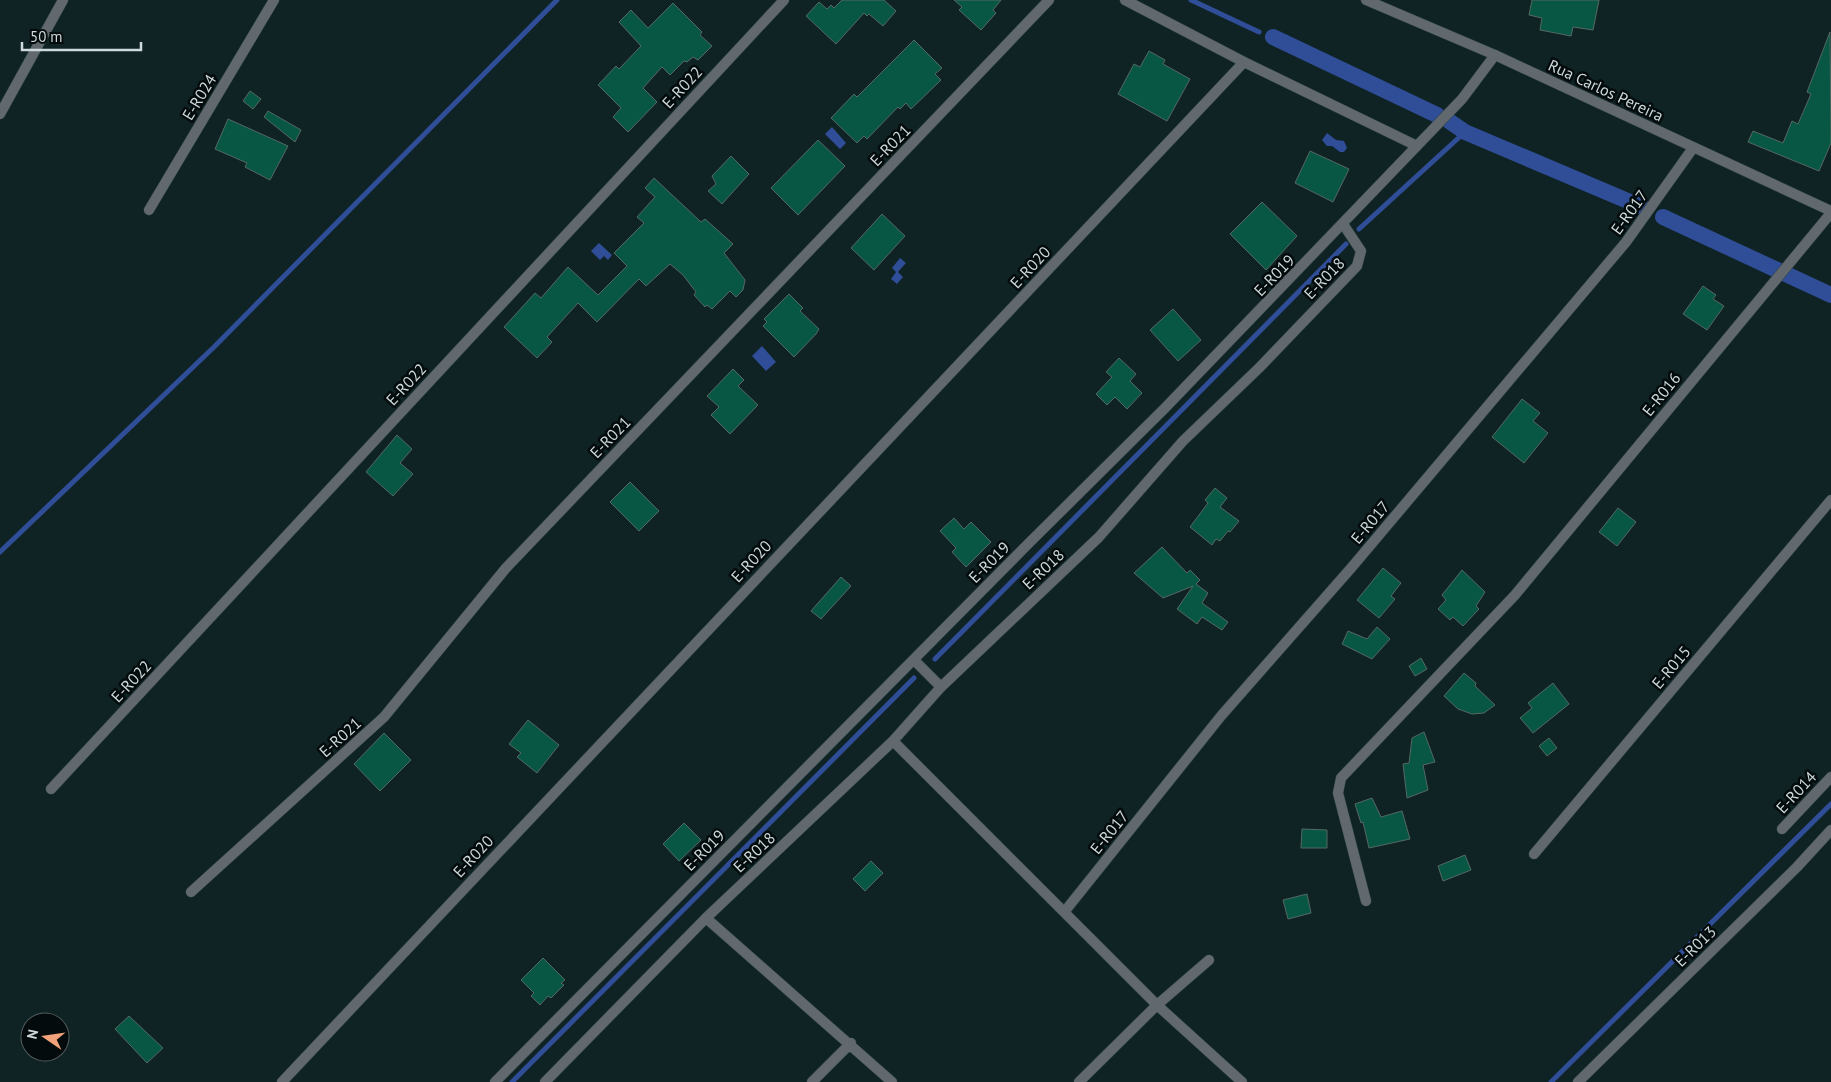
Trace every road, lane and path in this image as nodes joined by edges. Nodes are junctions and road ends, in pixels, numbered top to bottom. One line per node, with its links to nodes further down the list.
1 (63, 0): 9 (street)
2 (274, 0): 12 (street, E-R024)
3 (784, 0): 20 (street, E-R022)
4 (1050, 0): 24 (street, E-R021)
5 (1124, 0): 8 (street)
6 (1366, 0): 7 (street, Rua Carlos Pereira)
7 (1494, 55): 10 (street, E-R019); 11 (street, Rua Carlos Pereira)
8 (1244, 62): 10 (street); 31 (street, E-R020)
9 (0, 114)
10 (1417, 146): 14 (street, E-R019)
11 (1693, 148): 13 (street, Rua Carlos Pereira); 26 (street, E-R017)
12 (149, 210)
13 (1831, 212): 25 (street, E-R016)
14 (1344, 224): 16 (street, E-R019); 17 (street, E-R018)
15 (1831, 500): 23 (street, E-R015)
16 (914, 660): 17 (street); 32 (street, E-R019)
17 (941, 687): 18 (street, E-R018)
18 (893, 741): 26 (street); 27 (street, E-R018)
19 (1831, 777): 21 (street, E-R014)
20 (51, 789)
21 (1782, 828)
22 (1831, 830): 38 (street, E-R013)
23 (1534, 854)
24 (191, 892)
25 (1366, 901)
26 (1065, 912): 29 (street)
27 (706, 918): 30 (street); 33 (street, E-R018)
28 (1210, 960): 29 (street)
29 (1158, 1005): 36 (street); 37 (street)
30 (851, 1043): 34 (street); 35 (street)
31 (282, 1082)
32 (495, 1082)
33 (546, 1082)
34 (812, 1082)
35 (892, 1082)
36 (1079, 1082)
37 (1242, 1082)
38 (1578, 1082)

